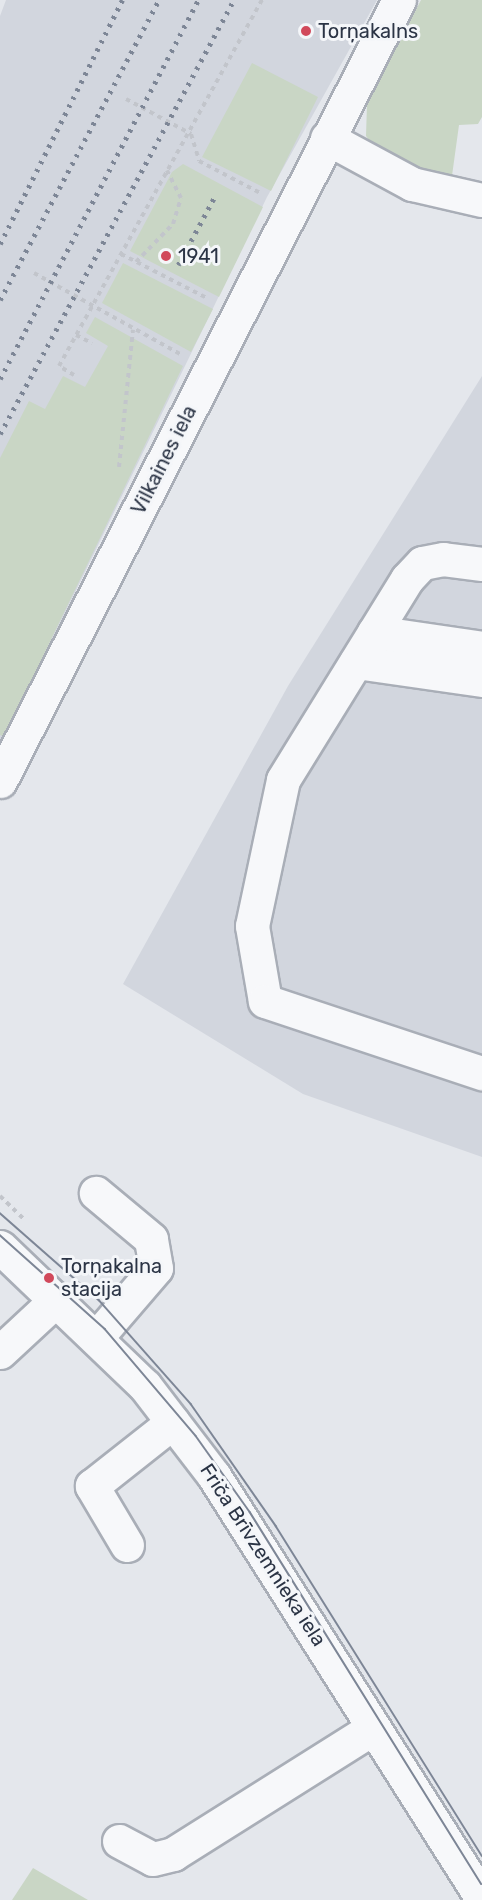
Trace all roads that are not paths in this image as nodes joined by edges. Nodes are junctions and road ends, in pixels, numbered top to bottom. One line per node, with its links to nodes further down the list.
1 (399, 0): 2 (street, Vilkaines iela)
2 (327, 138): 3 (street); 9 (street, Vilkaines iela)
3 (482, 200)
4 (482, 564): 5 (street)
5 (374, 632): 6 (street); 7 (street)
6 (482, 648)
7 (356, 662): 8 (street); 10 (street)
8 (482, 680)
9 (4, 763)
10 (482, 1073)
11 (96, 1193): 14 (street)
12 (0, 1247): 13 (street, Friča Brīvzemnieka iela)
13 (57, 1299): 14 (street, Friča Brīvzemnieka iela); 15 (street)
14 (96, 1338): 16 (street, Friča Brīvzemnieka iela)
15 (0, 1352)
16 (174, 1422): 17 (street); 18 (street, Friča Brīvzemnieka iela)
17 (127, 1545)
18 (373, 1728): 19 (street); 20 (street, Friča Brīvzemnieka iela)
19 (119, 1841)
20 (482, 1898)

